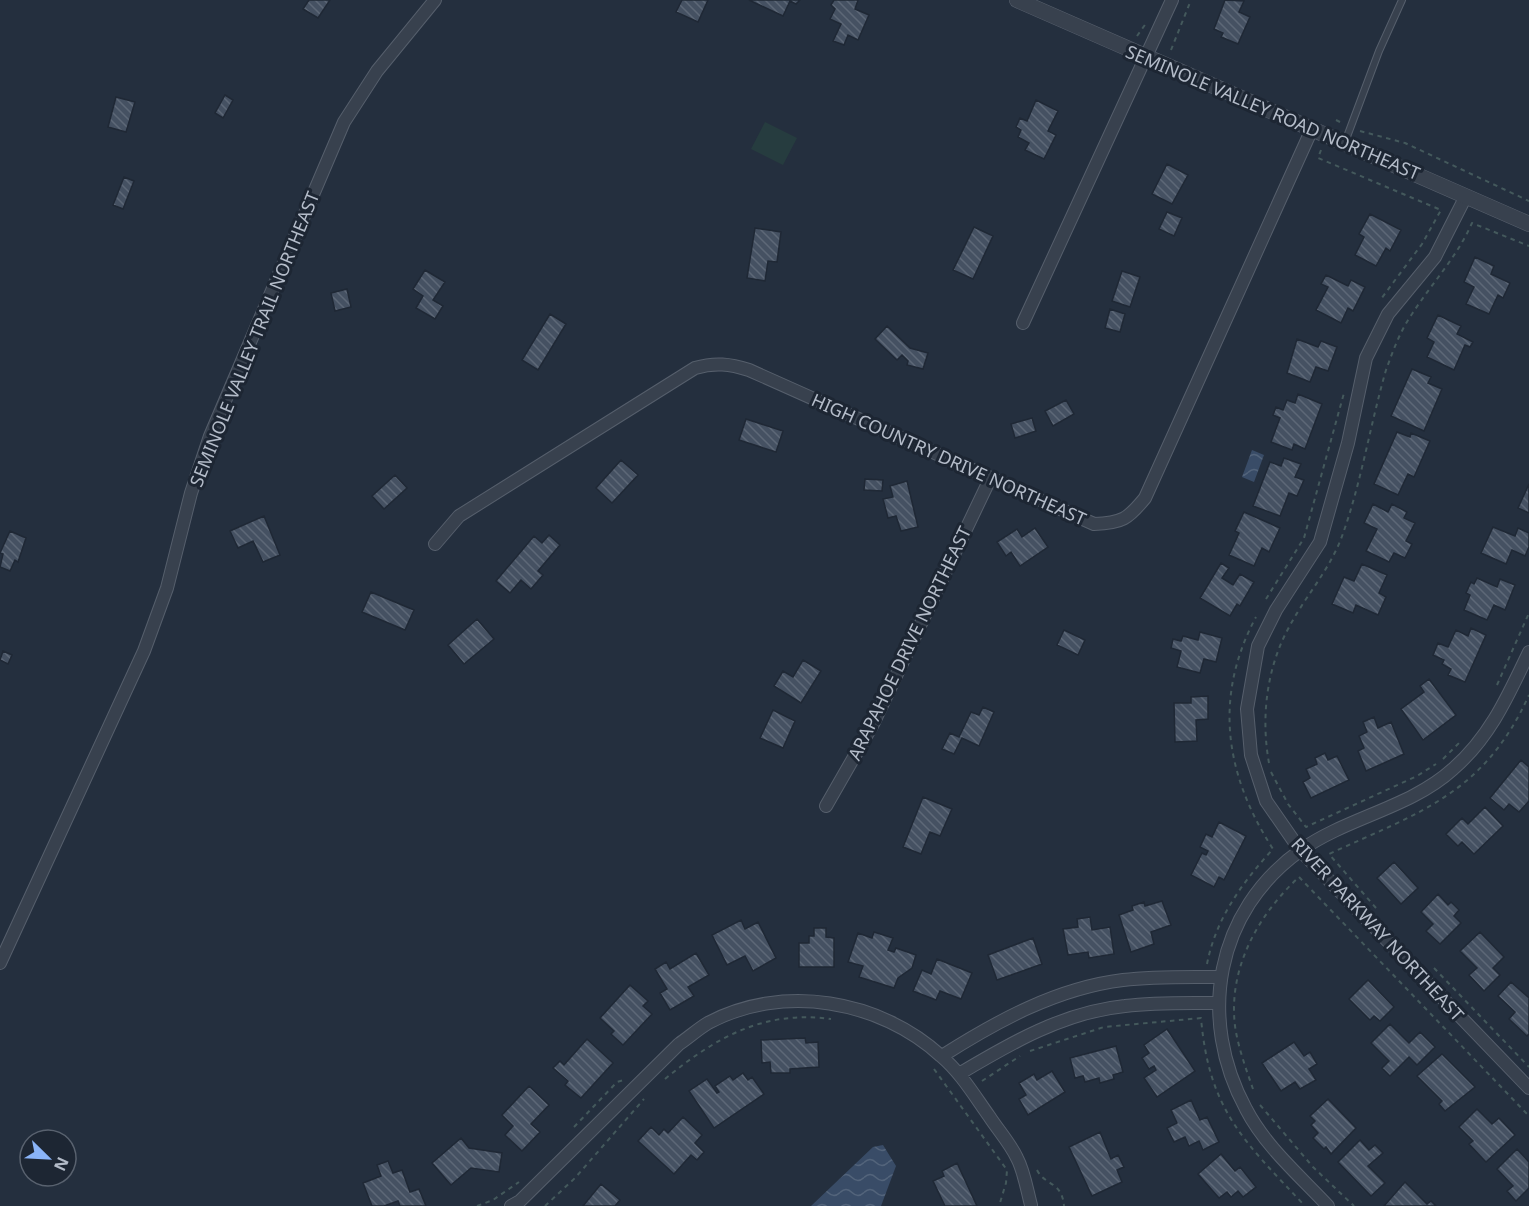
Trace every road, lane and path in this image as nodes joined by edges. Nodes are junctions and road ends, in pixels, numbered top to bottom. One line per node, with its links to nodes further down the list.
1 (435, 0): 32 (street, SEMINOLE VALLEY TRAIL NORTHEAST)
2 (1017, 0): 7 (street, SEMINOLE VALLEY ROAD NORTHEAST)
3 (1172, 0): 7 (street)
4 (1191, 0): 6 (path)
5 (1402, 0): 9 (lane)
6 (1169, 49)
7 (1147, 58): 10 (street, SEMINOLE VALLEY ROAD NORTHEAST); 18 (street)
8 (1336, 120): 9 (path)
9 (1350, 127): 11 (lane); 14 (path)
10 (1312, 129): 11 (street, SEMINOLE VALLEY ROAD NORTHEAST); 20 (street, HIGH COUNTRY DRIVE NORTHEAST)
11 (1345, 142): 13 (street, SEMINOLE VALLEY ROAD NORTHEAST)
12 (1321, 150): 17 (path)
13 (1466, 196): 15 (street, SEMINOLE VALLEY ROAD NORTHEAST); 30 (street, RIVER PARKWAY NORTHEAST)
14 (1529, 201)
15 (1529, 224)
16 (1529, 246): 28 (path)
17 (1381, 300)
18 (1023, 322)
19 (1345, 388): 22 (path)
20 (990, 479): 21 (street, HIGH COUNTRY DRIVE NORTHEAST); 29 (street, ARAPAHOE DRIVE NORTHEAST)
21 (435, 544)
22 (1264, 603)
23 (1259, 612): 33 (path)
24 (1529, 613): 26 (path)
25 (1529, 652): 30 (street)
26 (1496, 687)
27 (1529, 695): 31 (path)
28 (1460, 741)
29 (826, 806)
30 (1300, 850): 35 (street); 44 (street, RIVER PARKWAY NORTHEAST)
31 (1380, 913)
32 (0, 963)
33 (1196, 964)
34 (1433, 967): 40 (path)
35 (1220, 977): 36 (street); 38 (street)
36 (1218, 1003): 41 (street); 60 (street)
37 (840, 1020): 43 (path)
38 (942, 1056): 41 (street); 55 (street)
39 (932, 1066): 57 (path)
40 (1529, 1067)
41 (959, 1074): 53 (street)
42 (628, 1078): 50 (path)
43 (658, 1084)
44 (1529, 1088)
45 (986, 1090): 59 (path)
46 (1253, 1090): 49 (path)
47 (650, 1093): 56 (path)
48 (1257, 1100): 61 (path)
49 (1529, 1116)
50 (569, 1133)
51 (1036, 1167): 58 (path)
52 (520, 1181): 54 (path)
53 (1031, 1205)
54 (477, 1206)
55 (511, 1206)
56 (545, 1206)
57 (999, 1206)
58 (1064, 1206)
59 (1305, 1206)
60 (1328, 1206)
61 (1354, 1206)

